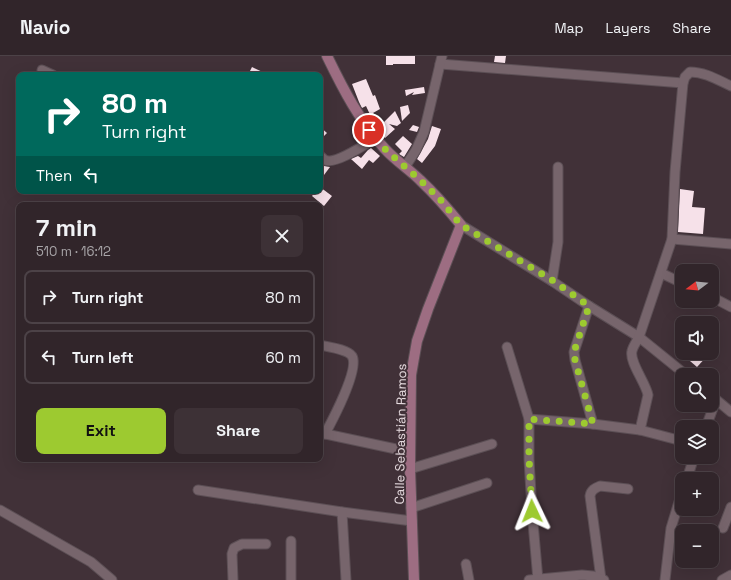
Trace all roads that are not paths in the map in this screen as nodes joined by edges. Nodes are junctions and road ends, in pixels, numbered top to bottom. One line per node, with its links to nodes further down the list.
1 (326, 56): 7 (main road)
2 (441, 60): 5 (street); 9 (street)
3 (42, 70): 4 (street)
4 (46, 72)
5 (683, 83): 6 (street); 12 (street)
6 (731, 86)
7 (376, 138): 8 (street); 9 (main road)
8 (323, 158)
9 (405, 167): 11 (main road)
10 (558, 167): 15 (street)
11 (461, 225): 15 (street); 32 (main road, Calle Sebastián Ramos)
12 (672, 238): 13 (street); 14 (street)
13 (731, 244)
14 (661, 273): 16 (street); 20 (street)
15 (552, 280): 18 (street)
16 (675, 280)
17 (719, 301): 19 (street)
18 (589, 306): 20 (street); 27 (street)
19 (731, 307)
20 (639, 337): 23 (street); 28 (street)
21 (323, 346): 29 (street)
22 (507, 347): 26 (street)
23 (677, 368)
24 (719, 402): 25 (street)
25 (731, 412)
26 (529, 419): 27 (street); 55 (street)
27 (593, 424): 28 (street)
28 (640, 430): 30 (street)
29 (323, 434): 32 (street)
30 (675, 439)
31 (492, 444): 33 (street)
32 (410, 452): 33 (main road, Calle Sebastián Ramos)
33 (410, 469): 37 (main road, Calle Sebastián Ramos)
34 (487, 483): 37 (street)
35 (628, 489): 48 (street)
36 (198, 490): 40 (street)
37 (411, 508): 42 (main road, Calle Sebastián Ramos)
38 (731, 508): 43 (street)
39 (0, 510): 49 (street)
40 (342, 512): 42 (street); 52 (street)
41 (675, 515): 56 (street)
42 (412, 521): 53 (main road, Calle Sebastián Ramos)
43 (723, 528)
44 (291, 541): 51 (street)
45 (266, 544): 50 (street)
46 (466, 564): 54 (street)
47 (731, 576): 57 (street)
48 (602, 579): 55 (street)
49 (112, 580)
50 (233, 580)
51 (291, 580)
52 (346, 580)
53 (414, 580)
54 (469, 580)
55 (535, 580)
56 (665, 580)
57 (722, 580)

